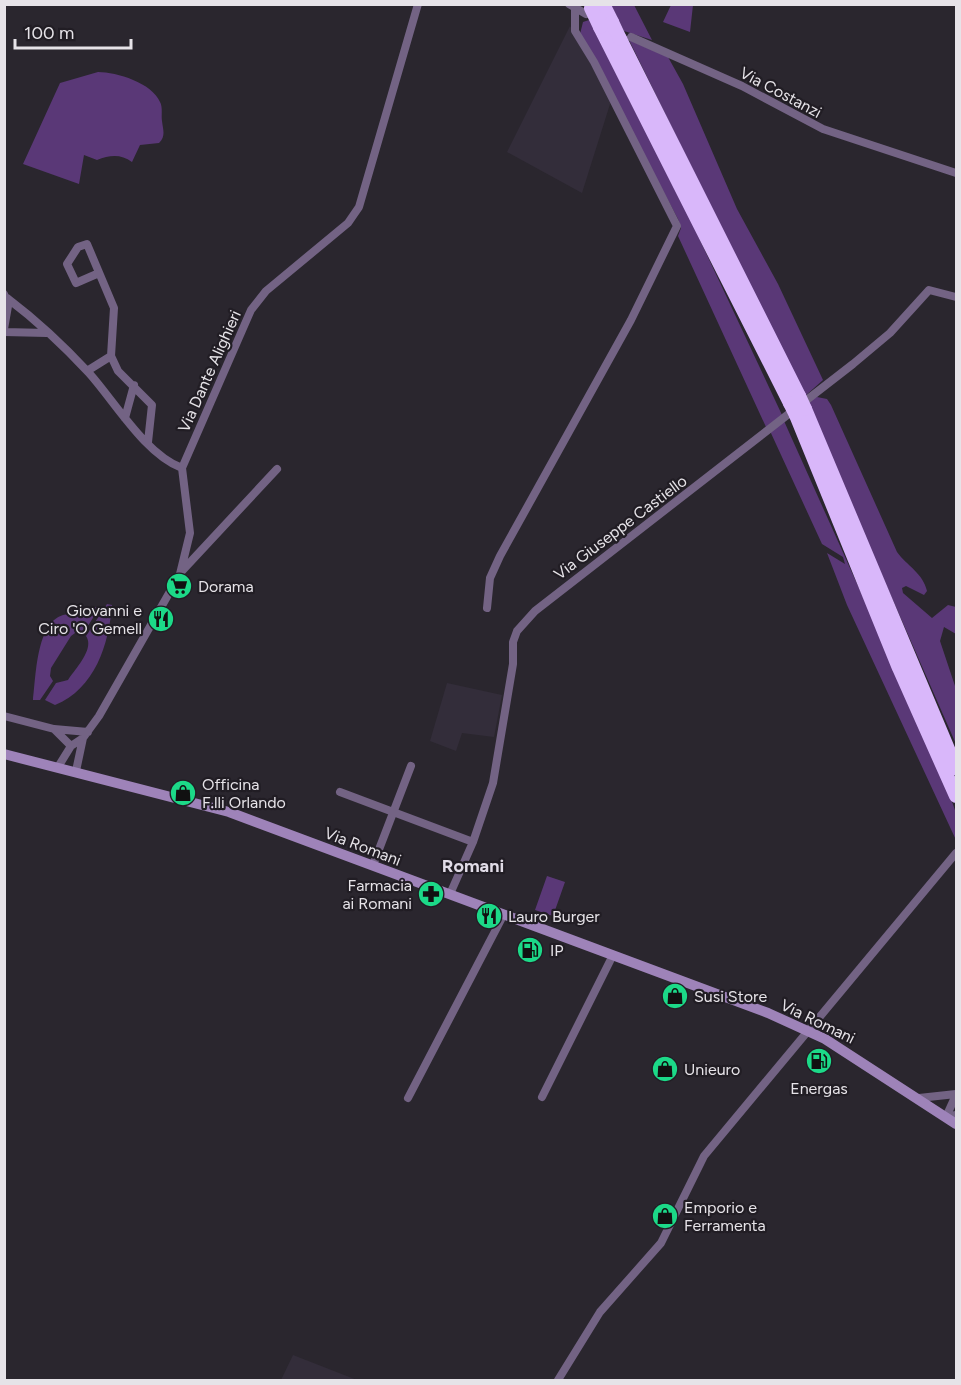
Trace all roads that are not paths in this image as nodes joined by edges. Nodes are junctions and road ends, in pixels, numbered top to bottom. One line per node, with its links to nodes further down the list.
1 (418, 4): 17 (street, Via Dante Alighieri)
2 (585, 7): 3 (highway); 20 (street)
3 (606, 25): 4 (highway, bridge); 14 (highway)
4 (626, 38): 5 (street, Via Costanzi); 14 (highway)
5 (957, 173)
6 (99, 273): 6 (street); 11 (street)
7 (955, 295): 33 (street, Via Giuseppe Castiello)
8 (6, 296): 9 (street); 10 (street)
9 (4, 330): 10 (street)
10 (47, 333): 12 (street)
11 (111, 356): 12 (street); 13 (street)
12 (87, 371): 15 (street)
13 (134, 385): 15 (street); 16 (street)
14 (798, 406): 28 (highway); 31 (highway)
15 (125, 418): 16 (street)
16 (148, 442): 17 (street)
17 (182, 468): 19 (street)
18 (277, 469): 19 (street)
19 (180, 574): 23 (street)
20 (487, 608)
21 (4, 716): 22 (street)
22 (54, 729): 23 (street); 24 (street)
23 (86, 735): 24 (street); 29 (street)
24 (71, 746): 27 (street)
25 (4, 754): 27 (street, Via Romani)
26 (411, 766): 32 (street)
27 (58, 767): 29 (street, Via Romani)
28 (957, 768)
29 (76, 771): 35 (street, Via Romani)
30 (340, 792): 32 (street)
31 (957, 796)
32 (394, 813): 33 (street); 35 (street)
33 (473, 842): 36 (street, Via Giuseppe Castiello)
34 (957, 853): 39 (street)
35 (373, 865): 36 (street, Via Romani)
36 (450, 894): 37 (street, Via Romani)
37 (504, 914): 38 (street, Via Romani); 42 (street)
38 (613, 955): 39 (street, Via Romani); 41 (street)
39 (808, 1029): 43 (street, Via Romani); 46 (street)
40 (957, 1095): 43 (street); 44 (street)
41 (542, 1097)
42 (408, 1098)
43 (919, 1098): 44 (street, Via Romani)
44 (951, 1116): 45 (street, Via Romani)
45 (957, 1124)
46 (558, 1380)

